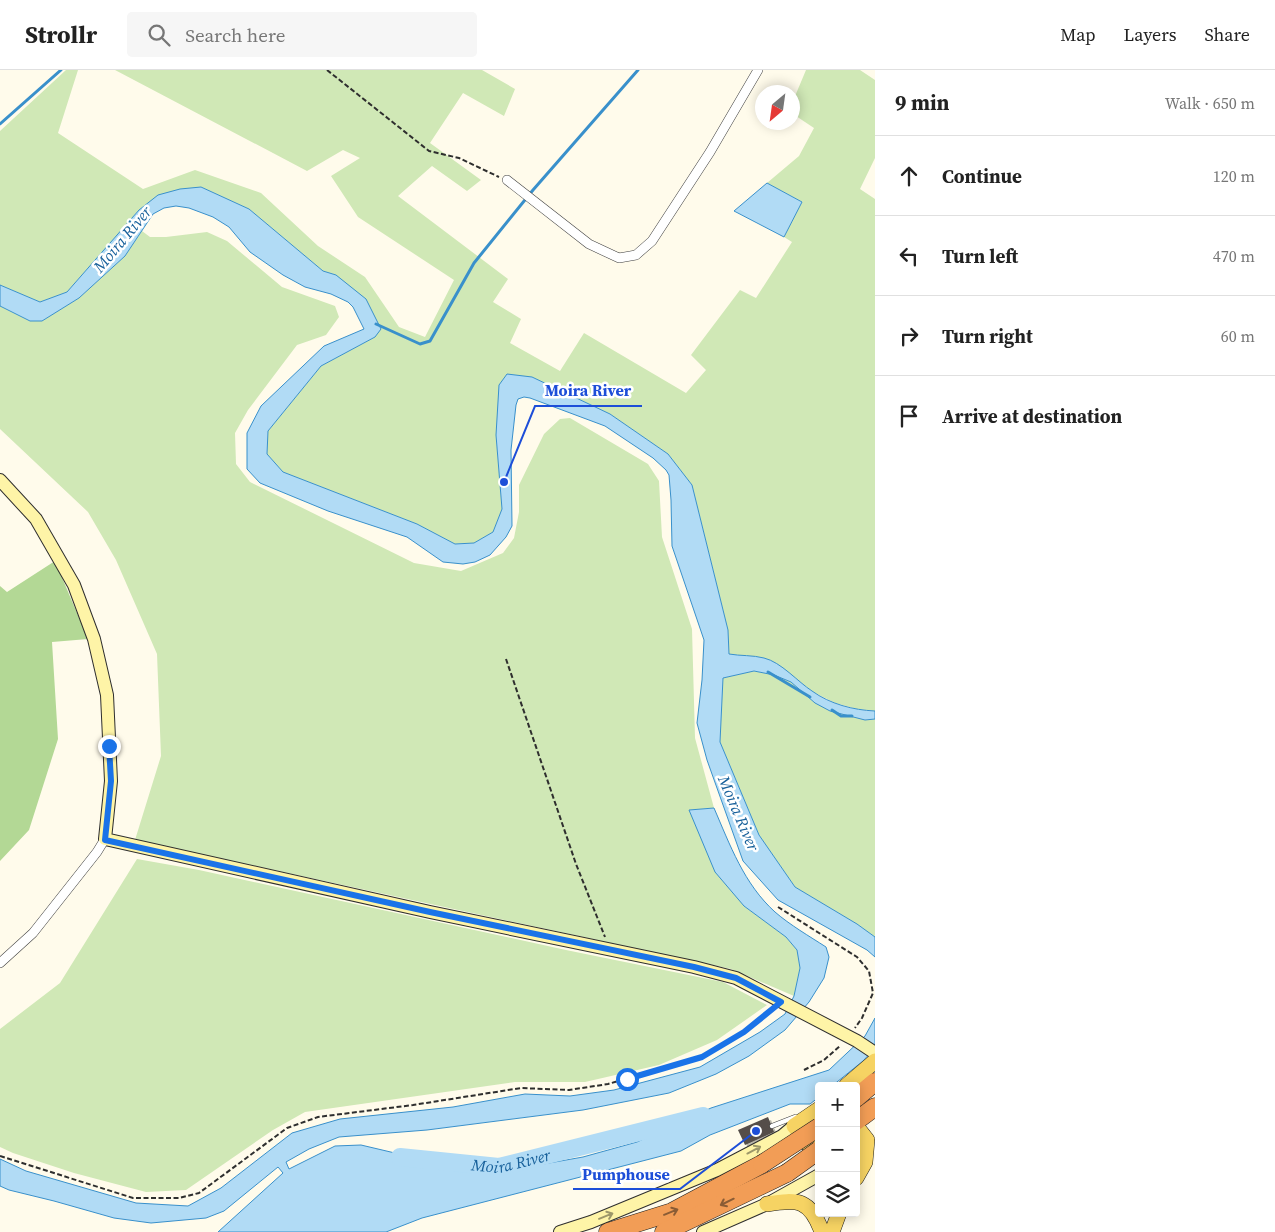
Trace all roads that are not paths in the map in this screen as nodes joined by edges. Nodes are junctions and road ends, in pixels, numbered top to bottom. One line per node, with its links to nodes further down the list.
1 (758, 70): 2 (street)
2 (506, 180)
3 (0, 480): 4 (street)
4 (105, 840): 5 (street); 6 (street)
5 (0, 963)
6 (874, 1055): 7 (main road)
7 (850, 1082)
8 (875, 1107): 10 (highway)
9 (815, 1114): 11 (main road)
10 (860, 1118)
11 (806, 1125): 12 (lane); 15 (main road); 22 (street, one-way to 11); 23 (highway, one-way to 11, bridge)
12 (772, 1126)
13 (857, 1127): 14 (main road)
14 (868, 1147): 17 (main road)
15 (815, 1148)
16 (815, 1153): 24 (highway, one-way to 24, bridge)
17 (858, 1172)
18 (815, 1177): 19 (street)
19 (767, 1204): 25 (street); 26 (main road)
20 (830, 1217): 27 (main road)
21 (837, 1217): 27 (main road)
22 (560, 1232)
23 (608, 1232)
24 (664, 1232)
25 (703, 1232)
26 (822, 1232)
27 (830, 1232)

